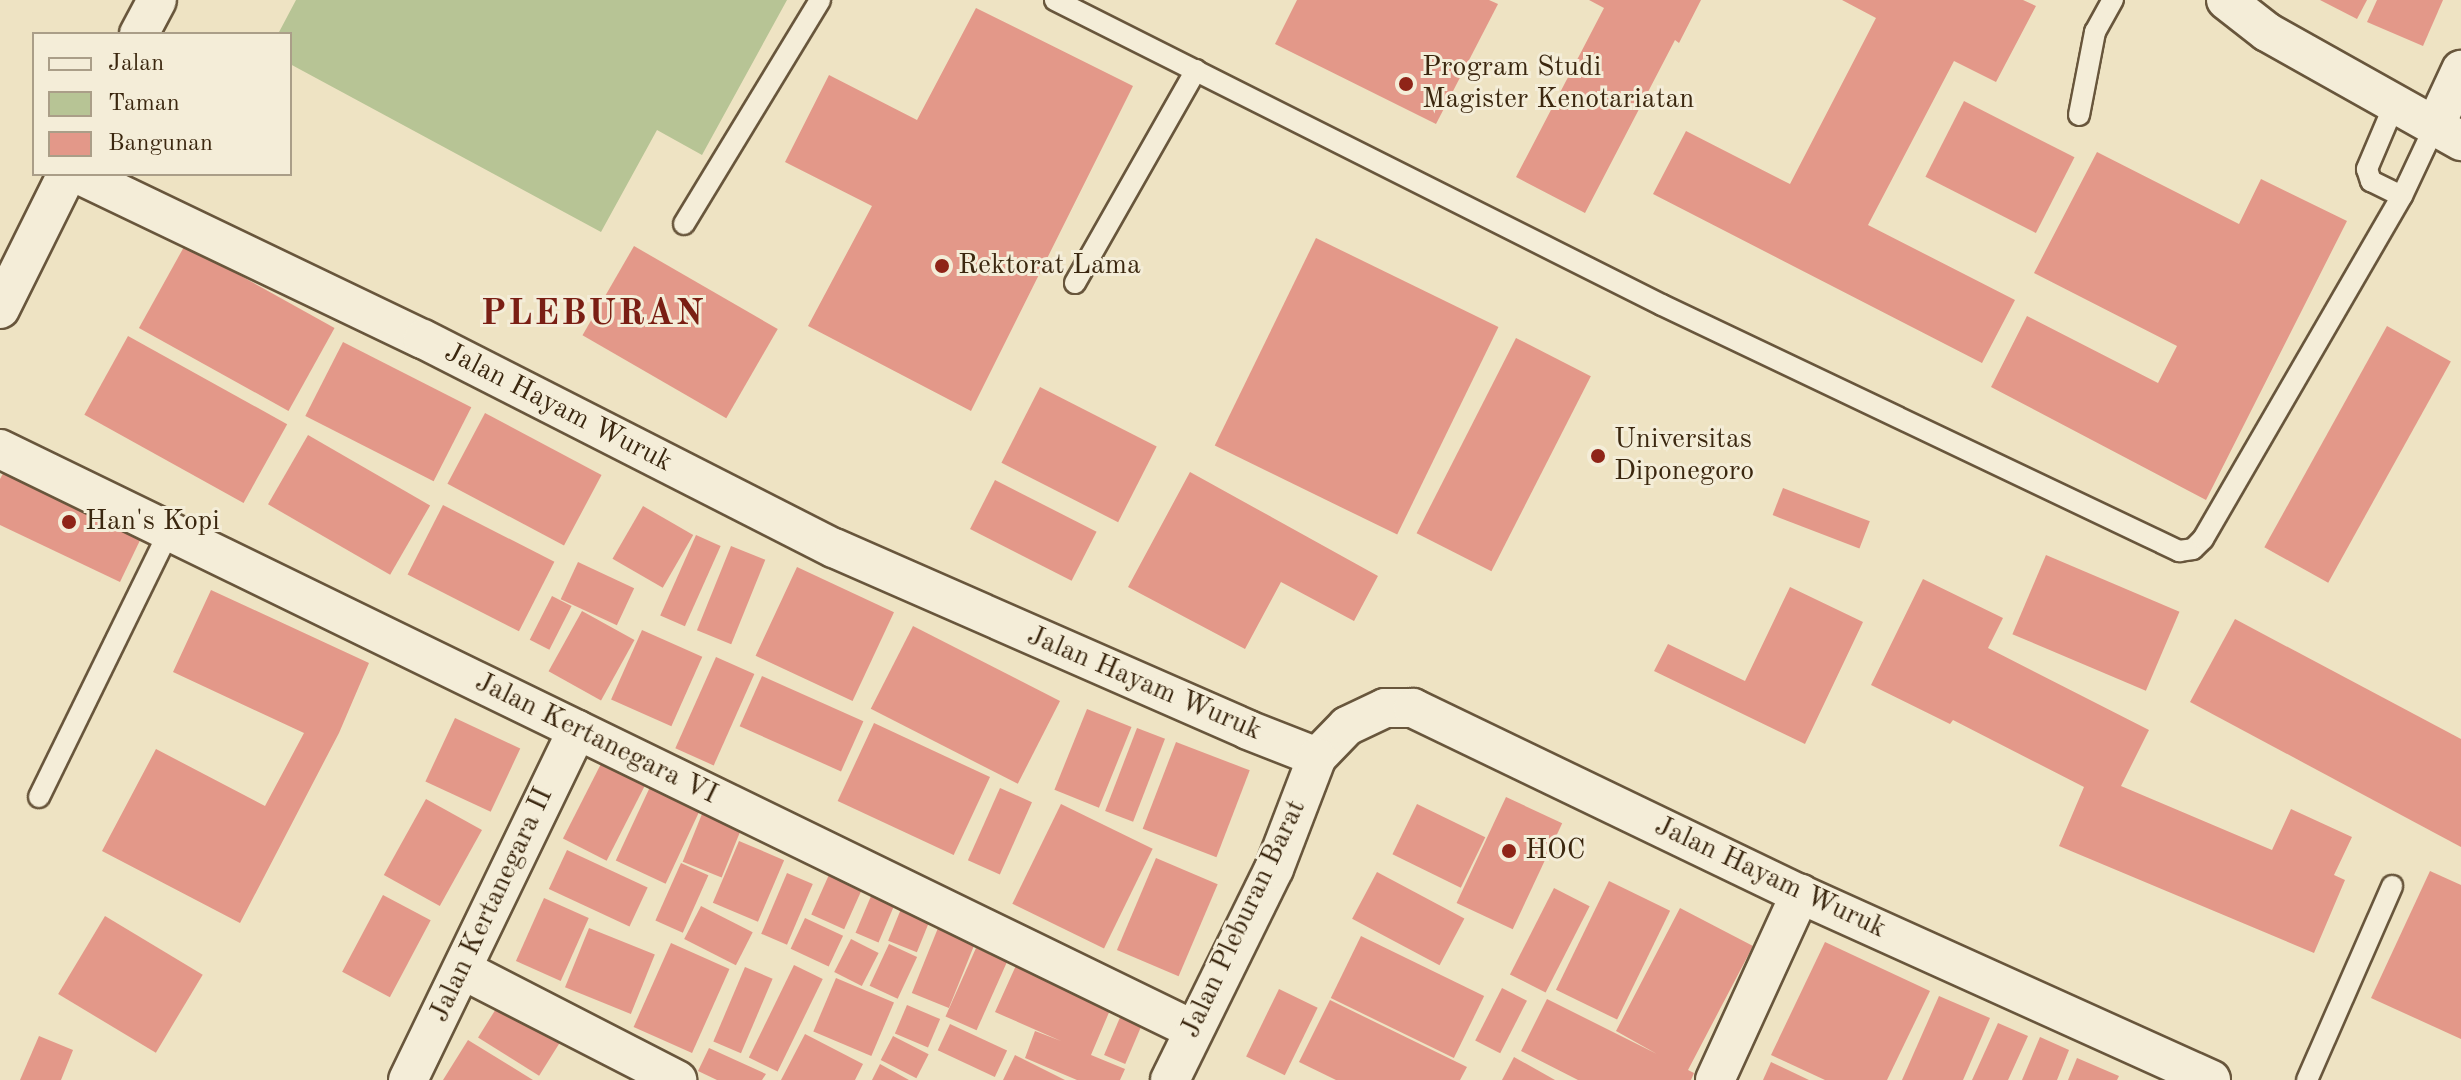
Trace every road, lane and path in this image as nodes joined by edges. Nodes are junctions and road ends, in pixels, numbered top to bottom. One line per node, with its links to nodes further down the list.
1 (157, 0): 6 (street)
2 (820, 0): 15 (lane)
3 (1055, 0): 7 (lane)
4 (2113, 0): 10 (lane)
5 (2226, 0): 9 (street)
6 (140, 32)
7 (1196, 70): 14 (lane); 16 (lane)
8 (2461, 70): 11 (street)
9 (2395, 103): 11 (street); 14 (lane)
10 (2079, 115)
11 (2448, 133): 14 (lane)
12 (66, 176): 17 (street)
13 (82, 176): 21 (street, Jalan Hayam Wuruk)
14 (2402, 196)
15 (684, 224)
16 (1075, 283)
17 (0, 309)
18 (0, 449): 19 (street, Jalan Kertanegara VI)
19 (169, 532): 20 (street, Jalan Kertanegara VI); 22 (lane)
20 (577, 730): 25 (street, Jalan Kertanegara II); 26 (street, Jalan Kertanegara VI)
21 (1317, 757): 24 (street, Jalan Hayam Wuruk); 26 (street, Jalan Pleburan Barat)
22 (39, 797)
23 (2392, 886): 32 (lane)
24 (1800, 894): 30 (street); 31 (street, Jalan Hayam Wuruk)
25 (463, 970): 27 (street, Jalan Kertanegara II); 28 (street)
26 (1192, 1029): 29 (street, Jalan Pleburan Barat)
27 (408, 1080)
28 (677, 1080)
29 (1170, 1080)
30 (1715, 1080)
31 (2211, 1080)
32 (2307, 1080)

